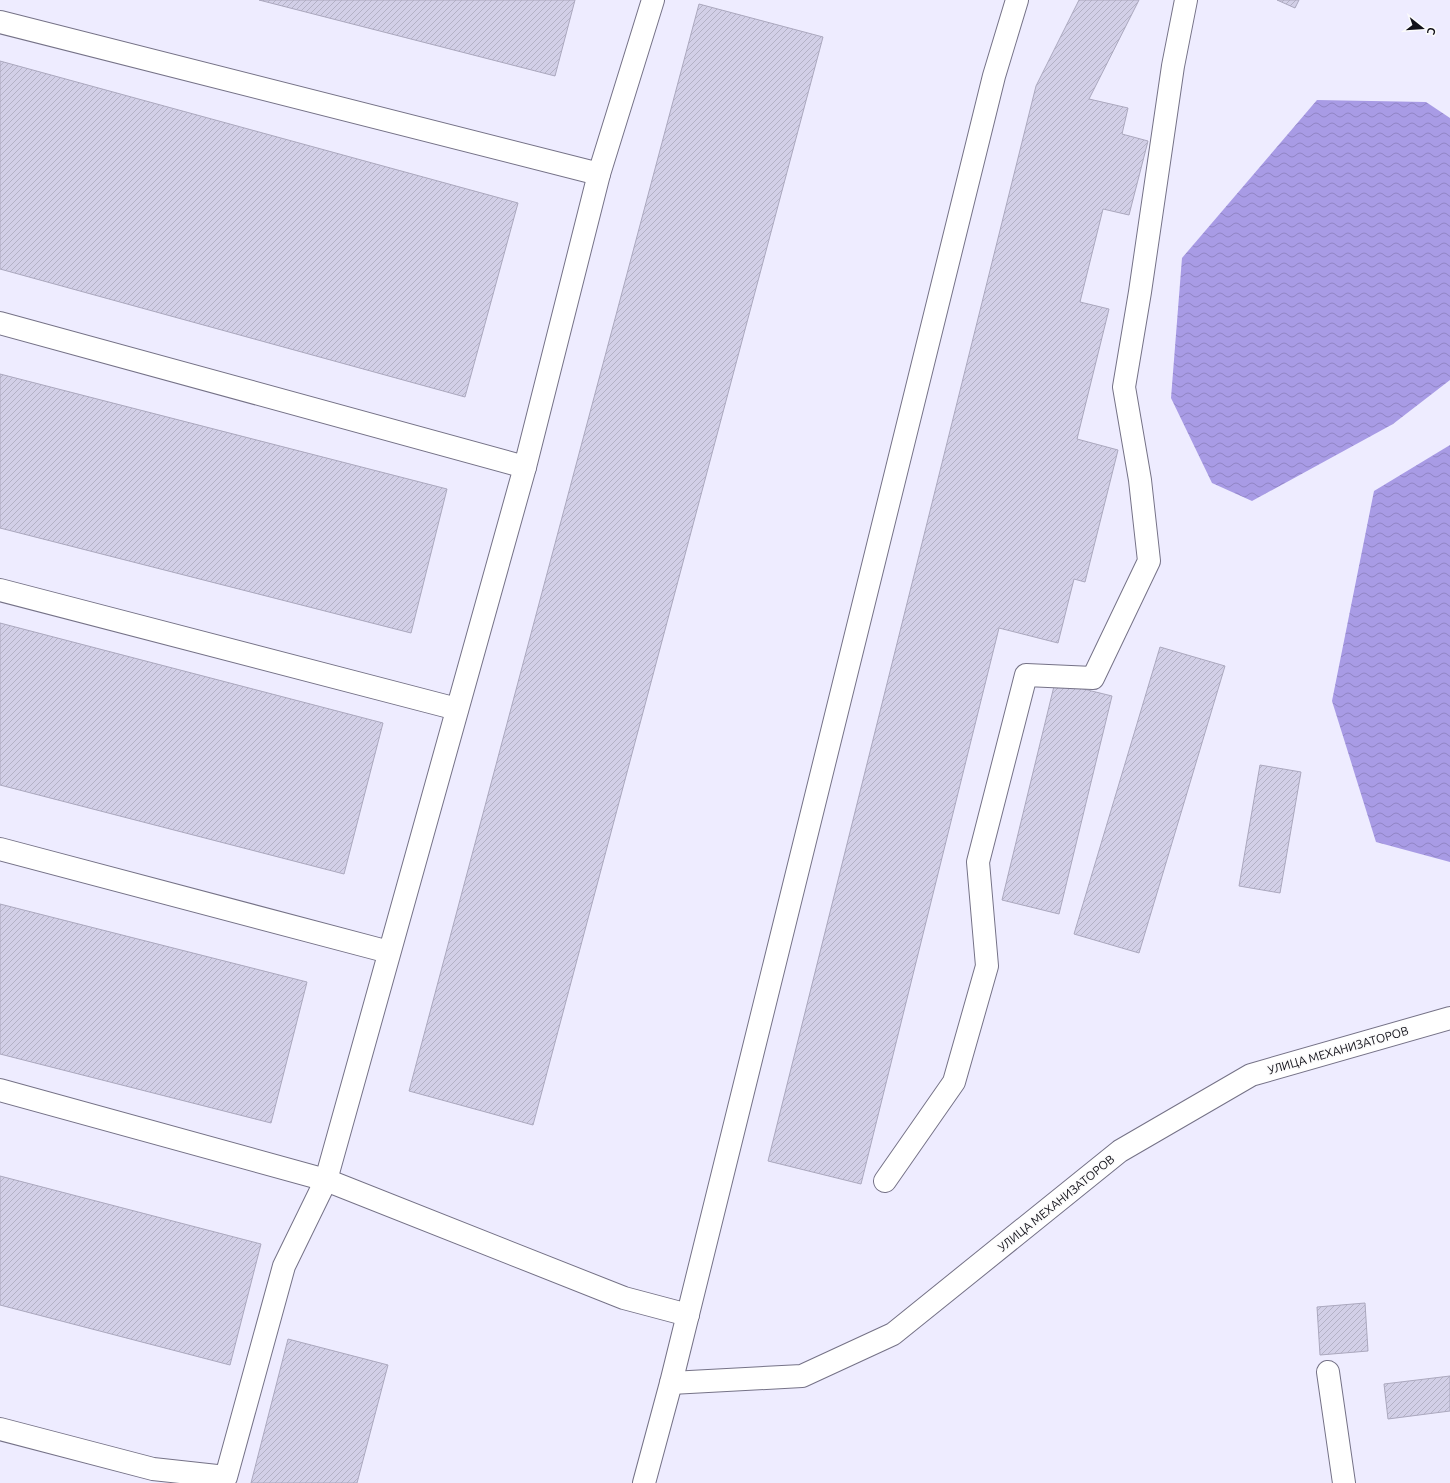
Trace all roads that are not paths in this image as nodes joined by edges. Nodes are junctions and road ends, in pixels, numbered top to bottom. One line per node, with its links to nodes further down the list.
1 (653, 0): 5 (street)
2 (1017, 0): 16 (street)
3 (1186, 0): 15 (street)
4 (0, 22): 5 (street)
5 (599, 174): 7 (street)
6 (0, 323): 7 (street)
7 (525, 467): 9 (street)
8 (0, 590): 9 (street)
9 (457, 709): 11 (street)
10 (0, 849): 11 (street)
11 (389, 952): 14 (street)
12 (1450, 1018): 18 (street, УЛИЦА МЕХАНИЗАТОРОВ)
13 (0, 1090): 14 (street)
14 (326, 1180): 16 (street); 19 (street)
15 (885, 1181)
16 (688, 1315): 18 (street)
17 (1328, 1372): 21 (street)
18 (671, 1383): 20 (street)
19 (0, 1429)
20 (644, 1483)
21 (1344, 1483)

